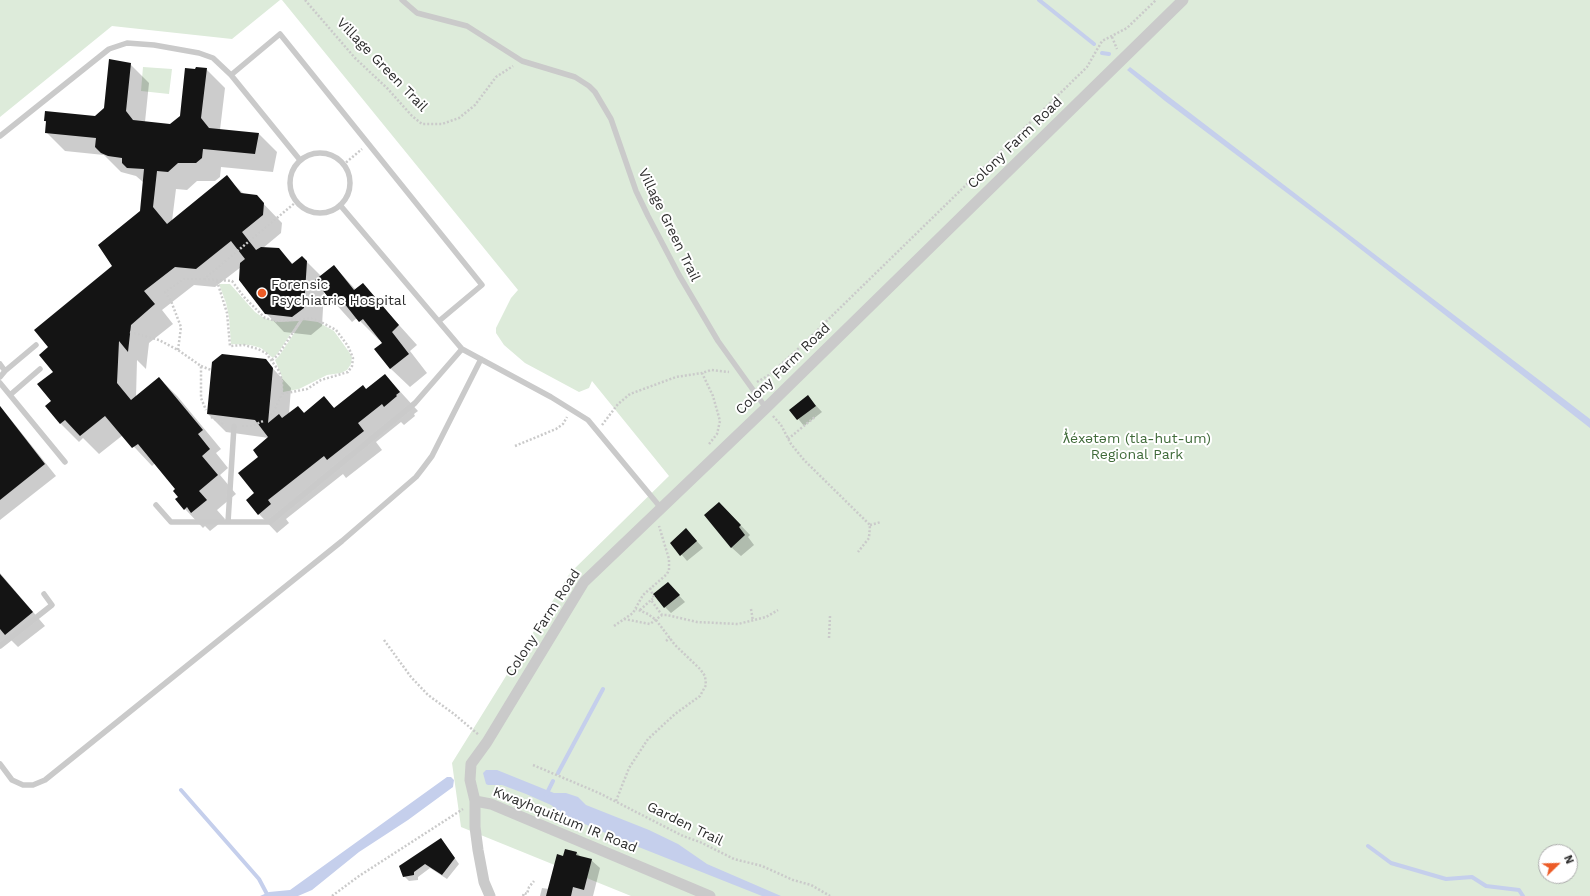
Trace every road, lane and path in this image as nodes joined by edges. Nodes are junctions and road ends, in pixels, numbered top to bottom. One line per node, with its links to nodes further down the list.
1 (305, 0): 5 (path, Village Green Trail)
2 (402, 0): 5 (lane, Village Green Trail)
3 (1156, 0): 32 (path)
4 (1183, 0): 35 (street, Colony Farm Road)
5 (522, 62): 28 (lane, Village Green Trail)
6 (231, 75): 7 (lane); 8 (lane); 9 (lane)
7 (0, 136)
8 (369, 144): 10 (path); 16 (lane)
9 (300, 160): 10 (lane); 11 (lane)
10 (343, 165): 12 (lane)
11 (296, 202): 12 (lane); 13 (path)
12 (340, 205): 16 (lane)
13 (204, 279): 14 (path); 20 (path)
14 (218, 281): 15 (path); 22 (path)
15 (302, 319): 22 (path); 33 (path)
16 (439, 321): 19 (lane)
17 (130, 332): 20 (path)
18 (36, 345): 27 (lane)
19 (462, 349): 21 (lane); 48 (lane)
20 (178, 350): 24 (path)
21 (481, 359): 36 (lane); 73 (lane)
22 (272, 360): 33 (path)
23 (0, 364): 27 (lane)
24 (201, 366): 26 (path); 37 (path)
25 (40, 369): 34 (lane)
26 (211, 370)
27 (5, 371): 30 (lane)
28 (740, 372): 29 (path); 32 (lane, Village Green Trail)
29 (702, 373): 41 (path); 44 (path)
30 (0, 377)
31 (0, 383): 34 (lane)
32 (750, 386): 35 (lane, Village Green Trail)
33 (282, 394): 38 (path)
34 (10, 395): 45 (lane)
35 (766, 408): 42 (path); 47 (street, Colony Farm Road)
36 (572, 409): 41 (lane); 43 (path)
37 (206, 410)
38 (269, 416)
39 (816, 416): 42 (path)
40 (234, 426): 48 (lane)
41 (597, 430): 47 (lane)
42 (788, 439): 51 (path)
43 (515, 446)
44 (706, 448)
45 (65, 462)
46 (156, 505): 48 (lane)
47 (661, 508): 72 (street, Colony Farm Road)
48 (228, 522)
49 (656, 522): 53 (path)
50 (881, 522): 51 (path)
51 (870, 525): 52 (path)
52 (858, 552)
53 (650, 588): 55 (path); 57 (path)
54 (44, 594): 69 (lane)
55 (651, 600): 57 (path); 59 (path)
56 (750, 609): 63 (path)
57 (638, 610): 61 (path); 62 (path)
58 (778, 610): 63 (path)
59 (662, 615): 62 (path); 63 (path)
60 (830, 616): 66 (path)
61 (624, 619): 62 (path); 64 (path)
62 (656, 620): 65 (path)
63 (753, 621)
64 (614, 626)
65 (670, 638): 68 (path); 71 (path)
66 (829, 638)
67 (384, 640): 72 (path)
68 (666, 641)
69 (0, 646)
70 (688, 651): 71 (path)
71 (685, 655): 76 (path)
72 (487, 742): 75 (street, Colony Farm Road)
73 (0, 764)
74 (533, 765): 76 (path, Garden Trail)
75 (475, 801): 80 (street, Kwayhquitlum IR Road); 82 (street, Kwayhquitlum IR Road)
76 (616, 801): 83 (path, Garden Trail)
77 (459, 812): 79 (path)
78 (534, 881): 81 (path)
79 (332, 896)
80 (490, 896)
81 (523, 896)
82 (710, 896)
83 (830, 896)

